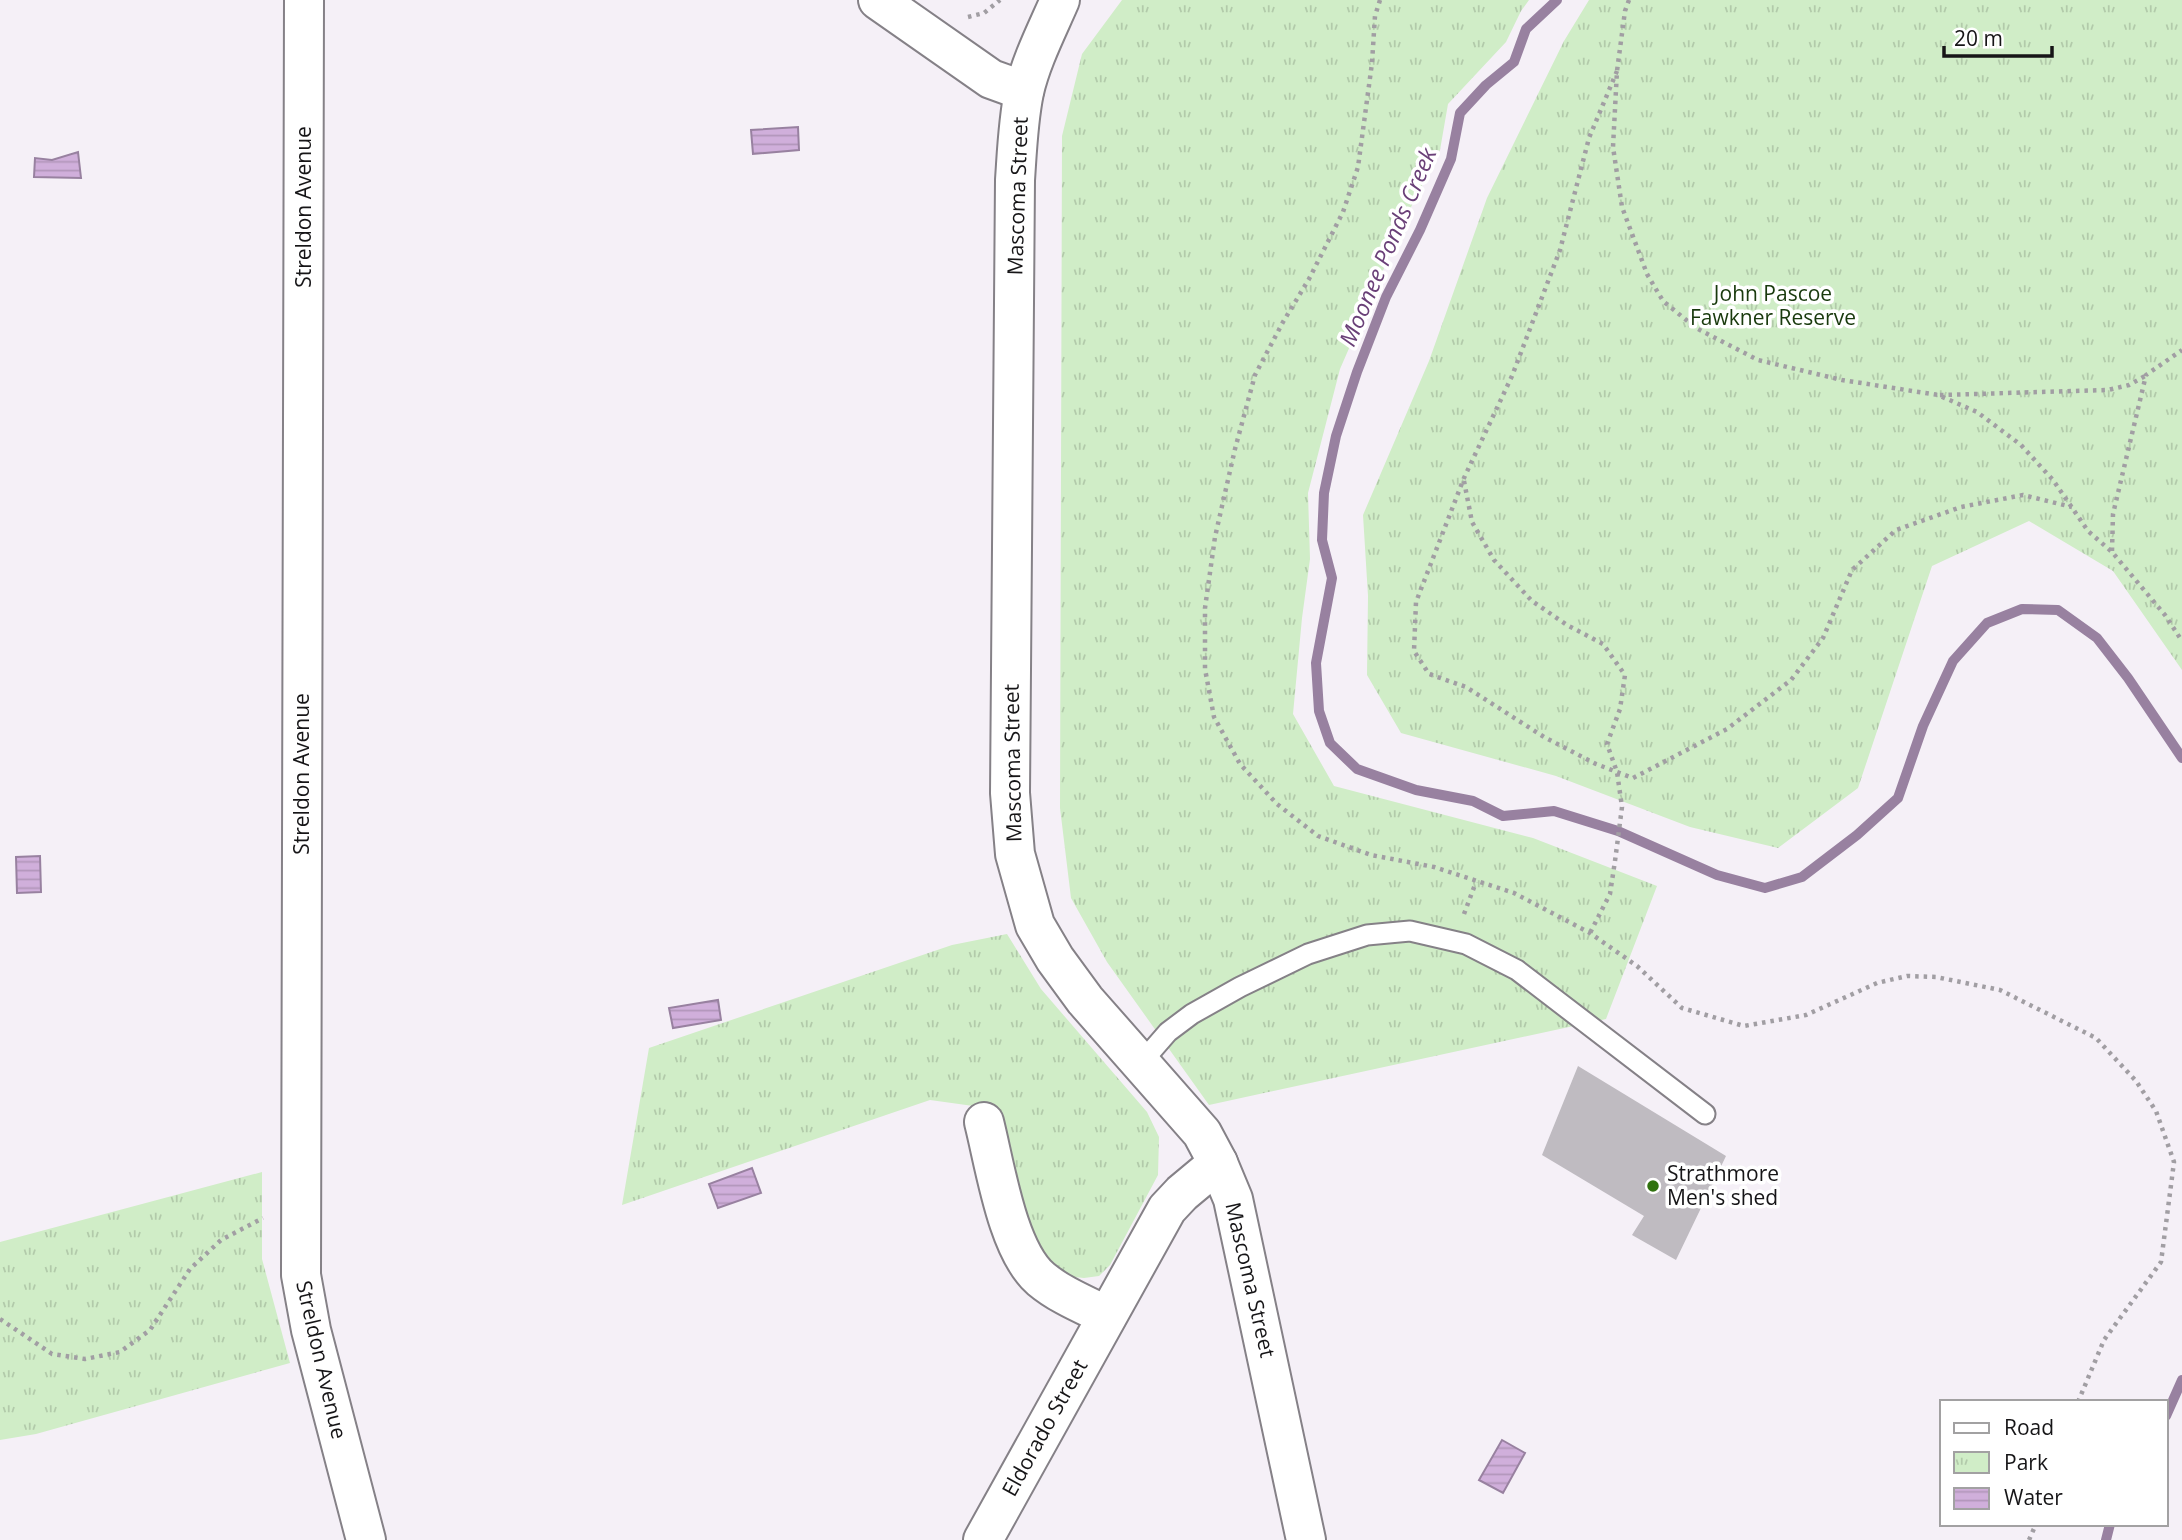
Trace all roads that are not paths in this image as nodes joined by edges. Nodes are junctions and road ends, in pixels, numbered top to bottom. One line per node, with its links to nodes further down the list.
1 (304, 0): 10 (street, Streldon Avenue)
2 (878, 0): 4 (street)
3 (1060, 0): 4 (street, Mascoma Street)
4 (1024, 91): 5 (street, Mascoma Street)
5 (1141, 1063): 6 (lane); 8 (street, Mascoma Street)
6 (1705, 1114)
7 (984, 1122): 9 (street)
8 (1218, 1163): 9 (street, Eldorado Street); 12 (street, Mascoma Street)
9 (1107, 1317): 11 (street, Eldorado Street)
10 (366, 1540)
11 (983, 1540)
12 (1306, 1540)

